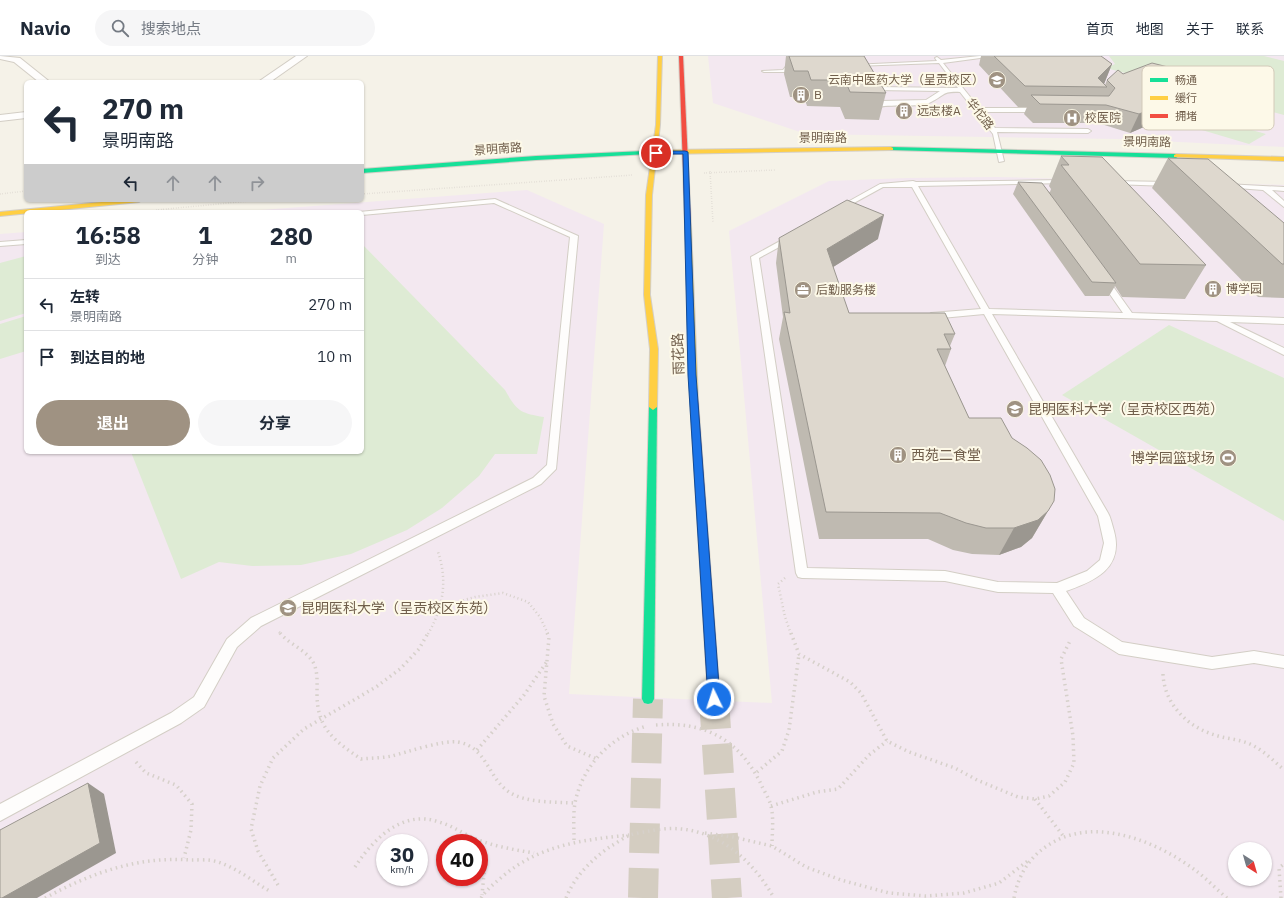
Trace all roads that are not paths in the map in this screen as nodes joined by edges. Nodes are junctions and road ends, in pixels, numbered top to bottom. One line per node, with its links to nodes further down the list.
1 (0, 56): 11 (street)
2 (302, 56): 12 (street)
3 (660, 56): 25 (street, 雨花路)
4 (681, 56): 24 (street, 雨花路)
5 (935, 56): 8 (lane, 华佗路)
6 (993, 56): 8 (lane)
7 (797, 59): 10 (lane)
8 (940, 62): 9 (lane); 15 (lane, 华佗路)
9 (849, 64)
10 (764, 71)
11 (42, 80)
12 (266, 80)
13 (877, 89): 14 (lane)
14 (946, 90): 15 (lane); 16 (lane)
15 (962, 90): 17 (lane, 华佗路)
16 (874, 106)
17 (977, 110): 18 (lane); 22 (lane, 华佗路)
18 (1047, 110)
19 (24, 115): 20 (street)
20 (0, 118)
21 (1088, 131): 22 (lane)
22 (994, 132): 23 (lane)
23 (999, 151): 24 (street, 景明南路); 26 (street, 景明南路); 28 (lane)
24 (685, 152): 25 (street, 景明南路); 60 (street, 雨花路)
25 (656, 153): 30 (street, 景明南路); 59 (street, 雨花路)
26 (1284, 159)
27 (939, 160): 28 (street, 景明南路)
28 (1001, 161): 29 (street, 景明南路)
29 (1284, 168)
30 (364, 171)
31 (416, 176): 32 (street)
32 (393, 178)
33 (913, 183): 34 (lane); 46 (lane); 51 (lane)
34 (1074, 183)
35 (1106, 183): 36 (lane)
36 (1177, 184)
37 (1217, 185): 38 (lane)
38 (1265, 188): 39 (lane); 41 (lane)
39 (1284, 189)
40 (119, 202): 42 (street)
41 (1284, 205)
42 (40, 210)
43 (24, 212): 45 (street)
44 (364, 213): 61 (lane)
45 (0, 214)
46 (828, 215)
47 (795, 234): 57 (lane)
48 (24, 242): 49 (lane)
49 (0, 244)
50 (1098, 271): 52 (lane)
51 (986, 311): 52 (lane); 53 (lane); 57 (lane)
52 (1129, 315): 54 (lane)
53 (924, 316)
54 (1215, 318): 55 (lane); 56 (lane)
55 (1284, 321)
56 (1284, 352)
57 (1057, 588): 58 (lane)
58 (1284, 662)
59 (648, 698)
60 (714, 699)
61 (0, 813)

